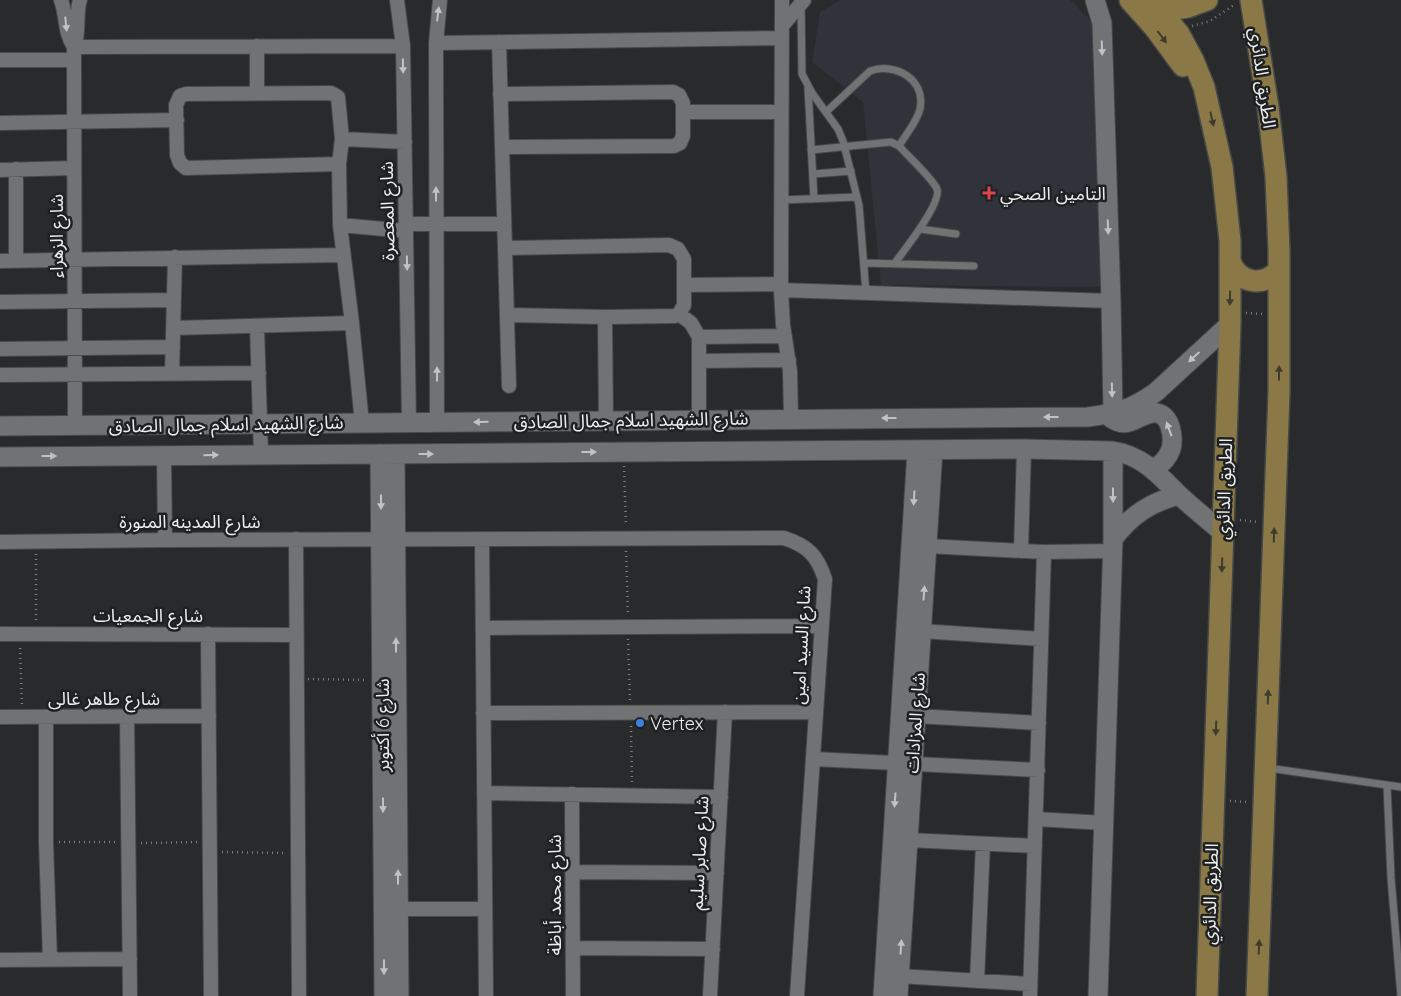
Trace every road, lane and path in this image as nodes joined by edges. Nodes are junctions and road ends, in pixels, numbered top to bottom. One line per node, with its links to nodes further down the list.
1 (61, 0): 17 (street, شارع الزهراء, one-way to 17)
2 (80, 0): 17 (street, شارع الزهراء)
3 (397, 0): 16 (street, شارع المعصرة)
4 (440, 0): 14 (street, one-way to 4)
5 (782, 0): 12 (street)
6 (1095, 0): 67 (street, one-way to 67)
7 (1130, 0): 20 (main road, one-way to 20)
8 (1207, 0): 11 (main road)
9 (1251, 0): 60 (main road, الطريق الدائري)
10 (802, 1): 12 (street); 19 (lane)
11 (1156, 6): 20 (main road, الطريق الدائري)
12 (781, 32): 13 (street); 24 (street)
13 (499, 42): 14 (street); 22 (street)
14 (436, 43): 44 (street, one-way to 14)
15 (257, 46): 16 (street); 17 (street); 21 (street)
16 (403, 46): 30 (street, شارع المعصرة, one-way to 30)
17 (74, 54): 18 (street); 27 (street, شارع الزهراء)
18 (0, 60)
19 (808, 87): 25 (lane); 34 (lane)
20 (1204, 87): 56 (main road, الطريق الدائري, one-way to 56)
21 (257, 93): 26 (street); 29 (street)
22 (500, 94): 23 (street); 32 (street)
23 (683, 112): 24 (street); 32 (street)
24 (781, 112): 43 (street)
25 (826, 112): 31 (lane); 33 (lane)
26 (177, 120): 27 (street); 35 (street)
27 (74, 122): 28 (street); 36 (street, شارع الزهراء)
28 (0, 123)
29 (342, 139): 30 (street); 35 (street)
30 (404, 142): 47 (street, شارع المعصرة)
31 (898, 146): 33 (lane); 48 (lane)
32 (502, 147): 45 (street)
33 (845, 148): 34 (lane); 39 (lane)
34 (811, 150): 40 (lane)
35 (339, 164): 46 (street)
36 (74, 168): 37 (street); 53 (street, شارع الزهراء)
37 (16, 169): 38 (street); 55 (street)
38 (0, 170)
39 (851, 172): 40 (lane); 41 (lane)
40 (813, 174): 42 (lane)
41 (857, 196): 42 (lane); 57 (lane)
42 (814, 199): 43 (lane)
43 (781, 200): 62 (street)
44 (436, 224): 45 (street); 47 (street); 94 (street, one-way to 44)
45 (504, 224): 50 (street)
46 (340, 226): 47 (street); 51 (street)
47 (406, 227): 96 (street, شارع المعصرة, one-way to 96)
48 (920, 229): 49 (lane); 58 (lane)
49 (956, 234)
50 (505, 248): 61 (street); 69 (street)
51 (342, 255): 52 (street); 73 (street)
52 (175, 258): 53 (street); 64 (street)
53 (74, 259): 55 (street); 65 (street, شارع الزهراء)
54 (0, 260): 55 (street)
55 (16, 260)
56 (1230, 262): 60 (main road); 72 (main road, الطريق الدائري, one-way to 72)
57 (864, 263): 58 (lane); 63 (lane)
58 (894, 264): 59 (lane)
59 (974, 266)
60 (1279, 270): 70 (main road, الطريق الدائري)
61 (684, 285): 62 (street); 68 (street)
62 (781, 287): 63 (street); 76 (street)
63 (866, 293): 67 (street)
64 (174, 300): 65 (street); 75 (street)
65 (75, 301): 66 (street); 78 (street, شارع الزهراء)
66 (0, 302)
67 (1111, 302): 88 (street, one-way to 88)
68 (679, 314): 71 (street); 77 (street)
69 (507, 315): 71 (street); 87 (street)
70 (1279, 315): 72 (path); 111 (main road, الطريق الدائري, one-way to 70)
71 (605, 317): 93 (street)
72 (1230, 318): 88 (street, شارع الشهيد اسلام جمال الصادق, one-way to 88); 112 (main road, الطريق الدائري)
73 (352, 323): 74 (street); 95 (street)
74 (257, 327): 75 (street); 83 (street)
75 (174, 328): 79 (street)
76 (785, 336): 77 (street); 82 (street)
77 (698, 337): 81 (street)
78 (75, 348): 79 (street); 80 (street); 86 (street, شارع الزهراء)
79 (173, 348): 84 (street)
80 (0, 349)
81 (699, 360): 82 (street); 91 (street)
82 (789, 360): 90 (street)
83 (259, 373): 84 (street); 97 (street)
84 (172, 374): 86 (street)
85 (0, 376): 86 (street)
86 (75, 376): 99 (street, شارع الزهراء)
87 (509, 386)
88 (1109, 414): 89 (street, شارع الشهيد اسلام جمال الصادق, one-way to 89); 109 (street, one-way to 88)
89 (998, 417): 90 (street, شارع الشهيد اسلام جمال الصادق, one-way to 90); 100 (street)
90 (791, 418): 91 (street, شارع الشهيد اسلام جمال الصادق)
91 (699, 420): 93 (street, شارع الشهيد اسلام جمال الصادق)
92 (563, 421): 93 (street, شارع الشهيد اسلام جمال الصادق); 94 (street, شارع الشهيد اسلام جمال الصادق, one-way to 94); 104 (street)
93 (606, 421)
94 (437, 422): 96 (street, شارع الشهيد اسلام جمال الصادق)
95 (362, 423): 96 (street, شارع الشهيد اسلام جمال الصادق); 97 (street, شارع الشهيد اسلام جمال الصادق)
96 (409, 423)
97 (260, 424): 99 (street, شارع الشهيد اسلام جمال الصادق); 105 (street)
98 (0, 426): 99 (street, شارع الشهيد اسلام جمال الصادق)
99 (75, 426)
100 (998, 449): 101 (street, شارع الشهيد اسلام جمال الصادق); 102 (street, شارع الشهيد اسلام جمال الصادق)
101 (1024, 449): 103 (street, شارع الشهيد اسلام جمال الصادق); 121 (street)
102 (925, 450): 104 (street, شارع الشهيد اسلام جمال الصادق, one-way to 102); 120 (street, شارع المزادات); 145 (street, شارع المزادات, one-way to 145)
103 (1113, 451): 109 (street, شارع الشهيد اسلام جمال الصادق); 119 (street, one-way to 119)
104 (563, 452): 106 (street, شارع الشهيد اسلام جمال الصادق, one-way to 104)
105 (262, 454): 106 (street, شارع الشهيد اسلام جمال الصادق); 107 (street, شارع الشهيد اسلام جمال الصادق, one-way to 105)
106 (388, 454): 113 (street, شارع 6 أكتوبر)
107 (164, 456): 108 (street, شارع الشهيد اسلام جمال الصادق, one-way to 107); 116 (street)
108 (0, 457)
109 (1154, 470): 110 (street, شارع الشهيد اسلام جمال الصادق)
110 (1179, 495): 112 (street, شارع الشهيد اسلام جمال الصادق); 119 (street)
111 (1274, 524): 112 (path); 146 (main road, الطريق الدائري, one-way to 111)
112 (1223, 527): 153 (main road, الطريق الدائري, one-way to 153)
113 (388, 538): 114 (street, شارع السيد امين); 115 (street, شارع المدينه المنورة); 133 (street, شارع 6 أكتوبر); 164 (street, شارع 6 أكتوبر, one-way to 113)
114 (482, 538): 123 (street, شارع السيد امين); 124 (street)
115 (296, 539): 116 (street, شارع المدينه المنورة); 130 (street)
116 (165, 540): 118 (street, شارع المدينه المنورة)
117 (0, 542): 118 (street, شارع المدينه المنورة)
118 (36, 542): 128 (path)
119 (1113, 545): 122 (street); 156 (street)
120 (926, 546): 121 (street); 125 (street, شارع المزادات, one-way to 120)
121 (1021, 551): 122 (street)
122 (1044, 552): 131 (street)
123 (822, 626): 124 (street); 135 (street, شارع السيد امين)
124 (483, 628): 136 (street)
125 (921, 631): 131 (street); 139 (street, شارع المزادات)
126 (0, 634): 127 (street, شارع الجمعيات)
127 (20, 634): 128 (street, شارع الجمعيات); 141 (path)
128 (36, 634): 129 (street, شارع الجمعيات)
129 (208, 634): 130 (street, شارع الجمعيات); 138 (street)
130 (296, 635): 132 (street)
131 (1041, 639): 143 (street)
132 (297, 679): 133 (path); 161 (street)
133 (382, 680): 164 (street, شارع 6 أكتوبر, one-way to 164)
134 (725, 712): 135 (street); 136 (street); 152 (street, شارع صابر سليم)
135 (816, 712): 144 (street, شارع السيد امين)
136 (483, 713): 150 (street)
137 (127, 716): 138 (street, شارع طاهر غالى); 142 (street, شارع طاهر غالى); 168 (street)
138 (209, 716): 160 (street)
139 (916, 716): 143 (street); 145 (street, شارع المزادات)
140 (0, 717): 141 (street, شارع طاهر غالى)
141 (22, 717): 142 (street, شارع طاهر غالى)
142 (46, 717): 170 (street)
143 (1039, 723): 147 (street)
144 (813, 759): 145 (street); 182 (street, شارع السيد امين)
145 (905, 763): 147 (street); 157 (street, شارع المزادات); 183 (street, شارع المزادات, one-way to 183)
146 (1265, 768): 148 (lane); 154 (main road, الطريق الدائري)
147 (1038, 770): 155 (street)
148 (1387, 785): 149 (lane); 188 (lane)
149 (1401, 786)
150 (484, 793): 151 (street); 165 (street)
151 (572, 794): 152 (street); 162 (street, شارع محمد أباظة)
152 (721, 797): 163 (street, شارع صابر سليم)
153 (1214, 800): 154 (path); 186 (main road, الطريق الدائري)
154 (1264, 803): 187 (main road, الطريق الدائري, one-way to 154)
155 (1036, 819): 156 (street); 159 (street)
156 (1104, 823): 185 (street)
157 (908, 840): 158 (street); 171 (street, شارع المزادات, one-way to 157)
158 (983, 844): 159 (street); 172 (street)
159 (1035, 846): 173 (street)
160 (210, 852): 161 (path); 175 (street)
161 (298, 853): 176 (street)
162 (572, 872): 163 (street); 166 (street, شارع محمد أباظة)
163 (717, 873): 167 (street, شارع صابر سليم)
164 (391, 909): 165 (street); 177 (street, شارع 6 أكتوبر, one-way to 177); 178 (street, شارع 6 أكتوبر)
165 (485, 910): 179 (street)
166 (573, 948): 167 (street); 180 (street, شارع محمد أباظة)
167 (713, 949): 181 (street, شارع صابر سليم)
168 (130, 959): 170 (street); 174 (street)
169 (0, 960): 170 (street)
170 (50, 960)
171 (899, 976): 172 (street); 184 (street, شارع المزادات)
172 (977, 981): 173 (street)
173 (1030, 990)
174 (130, 996)
175 (211, 996)
176 (299, 996)
177 (384, 996)
178 (399, 996)
179 (486, 996)
180 (573, 996)
181 (710, 996)
182 (798, 996)
183 (883, 996)
184 (898, 996)
185 (1098, 996)
186 (1207, 996)
187 (1257, 996)
188 (1400, 996)

